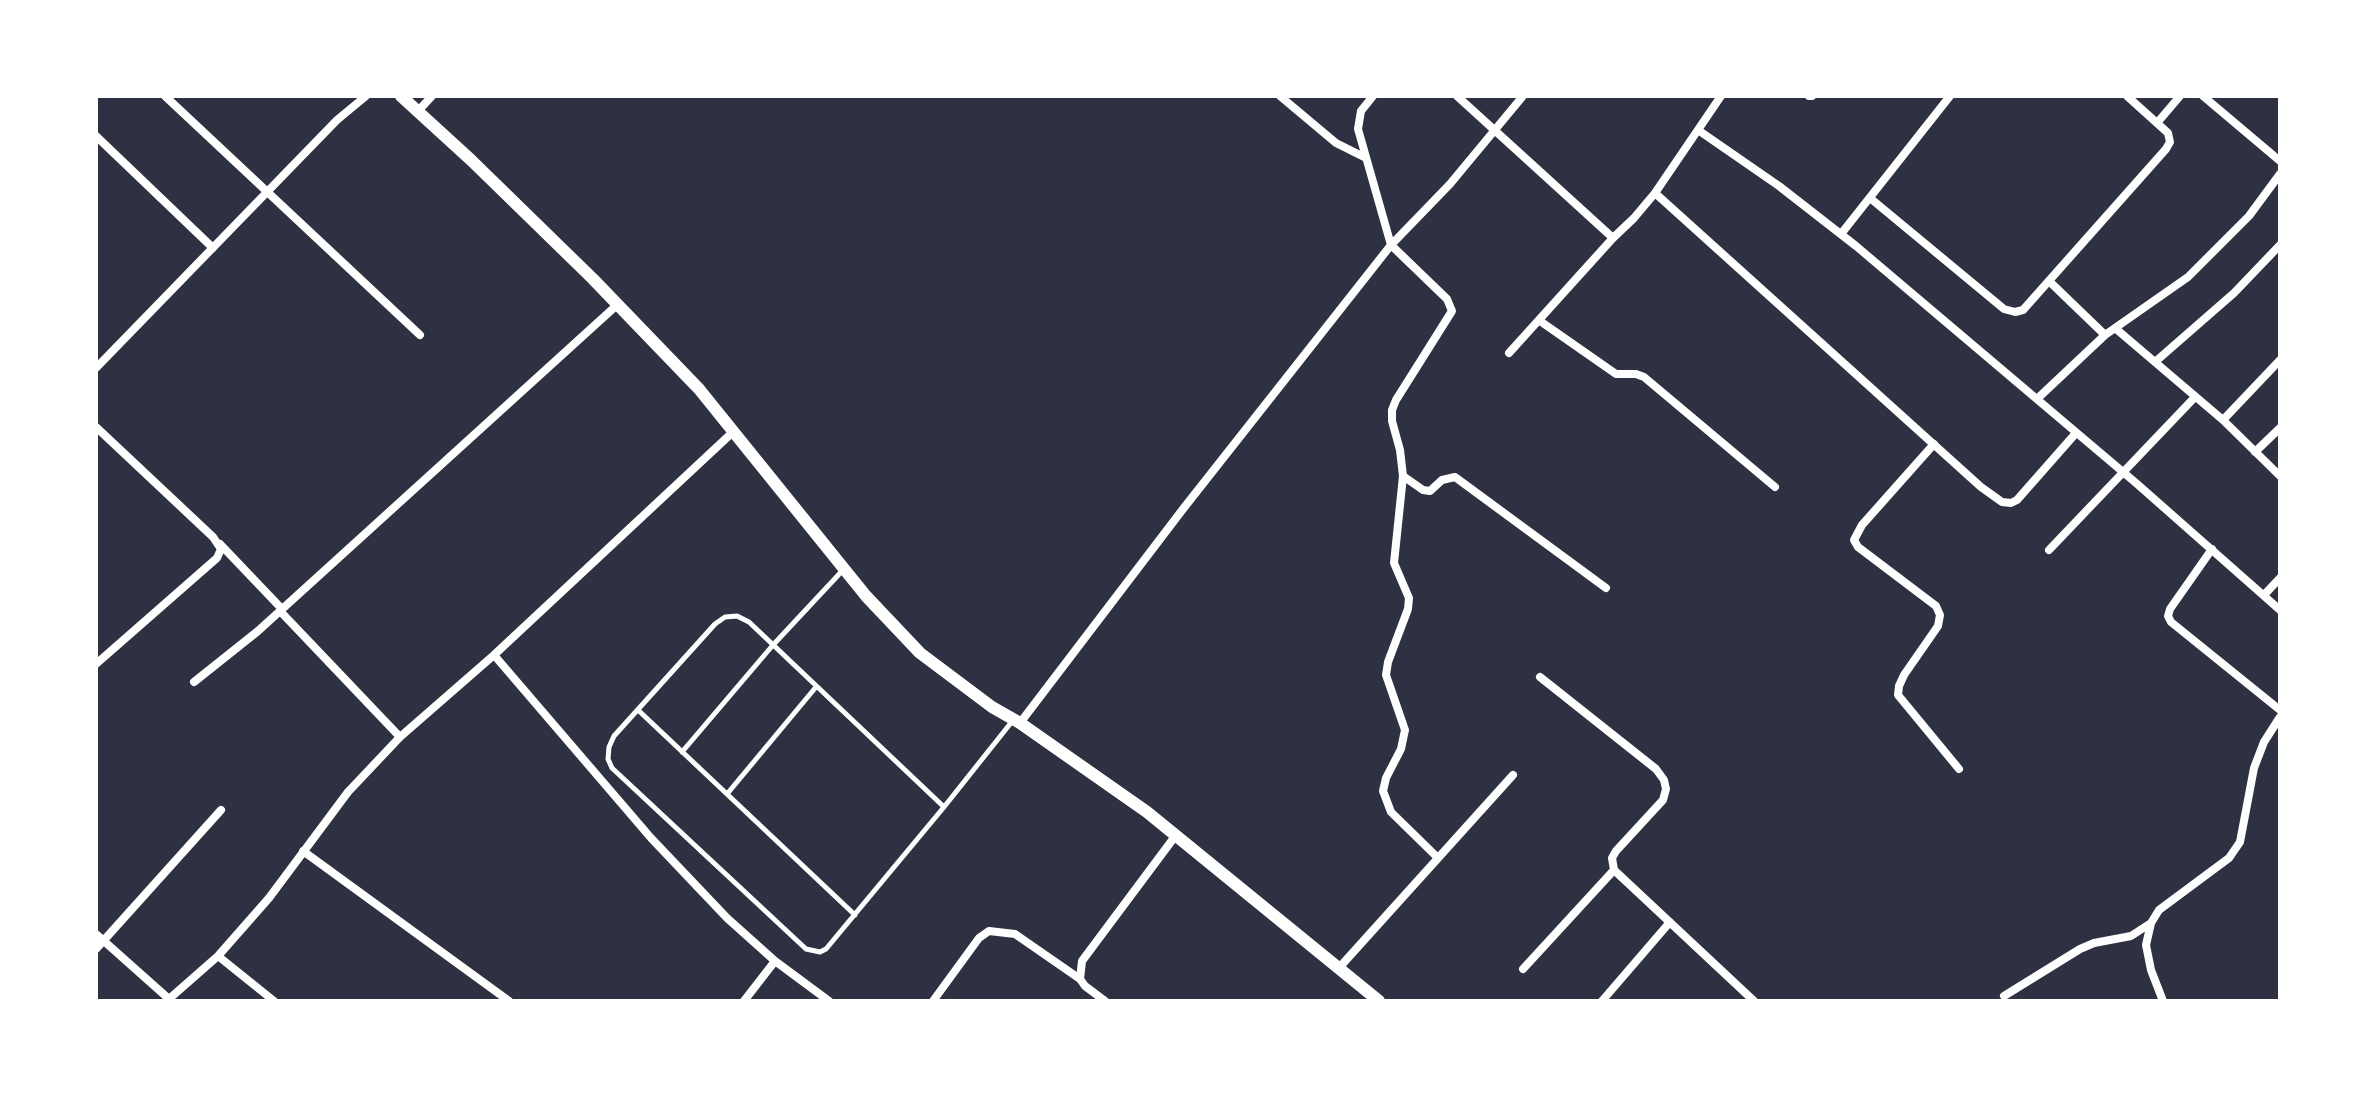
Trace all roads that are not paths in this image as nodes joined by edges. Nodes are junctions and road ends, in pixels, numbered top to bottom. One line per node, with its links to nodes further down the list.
1 (165, 96): 22 (street)
2 (366, 96): 22 (street)
3 (401, 96): 14 (street)
4 (432, 96): 14 (street)
5 (1280, 96): 19 (street)
6 (1373, 96): 19 (street)
7 (1457, 96): 17 (street)
8 (1523, 96): 17 (street)
9 (1721, 96): 16 (street)
10 (1950, 96): 24 (street)
11 (2127, 96): 15 (street)
12 (2180, 96): 15 (street)
13 (2203, 96): 20 (street)
14 (418, 111): 31 (street)
15 (2157, 123): 30 (street)
16 (1698, 130): 23 (street); 25 (street)
17 (1497, 131): 26 (street); 27 (street)
18 (96, 136): 29 (street)
19 (1366, 158): 27 (street)
20 (2280, 161)
21 (2280, 174): 33 (street)
22 (269, 191): 29 (street); 34 (street)
23 (1655, 193): 26 (street); 47 (street)
24 (1870, 198): 25 (street); 30 (street)
25 (1841, 234): 41 (street)
26 (1613, 238): 32 (street)
27 (1391, 245): 50 (street); 71 (street)
28 (2280, 245): 38 (street)
29 (213, 248): 39 (street)
30 (2049, 281): 35 (street)
31 (617, 305): 45 (street); 60 (street)
32 (1540, 321): 36 (street); 52 (street)
33 (2115, 328): 35 (street); 38 (street)
34 (420, 335)
35 (2105, 335): 41 (street)
36 (1509, 353)
37 (2280, 360): 42 (street)
38 (2155, 362): 40 (street)
39 (96, 368)
40 (2195, 397): 42 (street); 49 (street)
41 (2037, 399): 46 (street)
42 (2223, 420): 48 (street)
43 (96, 427): 53 (street)
44 (2280, 428): 48 (street)
45 (734, 431): 56 (street); 63 (street)
46 (2076, 433): 47 (street); 49 (street)
47 (1934, 444): 74 (street)
48 (2255, 452): 51 (street)
49 (2124, 473): 54 (street); 55 (street)
50 (1403, 476): 58 (street); 81 (street)
51 (2280, 476)
52 (1775, 487)
53 (220, 544): 60 (street); 64 (street)
54 (2212, 549): 59 (street); 69 (street)
55 (2049, 550)
56 (844, 568): 62 (lane); 71 (street)
57 (2280, 578): 59 (street)
58 (1606, 588)
59 (2264, 595): 61 (street)
60 (281, 610): 66 (street); 72 (street)
61 (2280, 610)
62 (773, 645): 67 (lane); 68 (lane); 73 (lane)
63 (494, 655): 72 (street); 90 (street)
64 (96, 664)
65 (1540, 677): 82 (street)
66 (194, 682)
67 (816, 687): 76 (lane); 77 (lane)
68 (638, 710): 73 (lane); 83 (lane)
69 (2280, 710)
70 (2280, 717): 85 (street)
71 (1017, 721): 77 (lane); 79 (street)
72 (400, 737): 80 (street)
73 (682, 752): 76 (lane)
74 (1959, 769)
75 (1513, 775): 81 (street)
76 (727, 794): 83 (lane)
77 (944, 807): 83 (lane)
78 (221, 810): 87 (street)
79 (1176, 835): 91 (street); 93 (street)
80 (303, 851): 89 (street); 98 (street)
81 (1438, 858): 91 (street)
82 (1614, 870): 84 (street); 92 (street)
83 (855, 915)
84 (1670, 922): 95 (street); 104 (street)
85 (2151, 923): 94 (street); 105 (street)
86 (96, 934): 87 (street)
87 (104, 941): 88 (street); 96 (street)
88 (96, 949)
89 (218, 956): 96 (street); 97 (street)
90 (775, 961): 99 (street); 100 (street)
91 (1338, 969): 103 (street)
92 (1523, 969)
93 (1080, 979): 101 (street); 102 (street)
94 (2004, 996)
95 (1607, 999)
96 (168, 1000)
97 (274, 1001)
98 (509, 1001)
99 (744, 1001)
100 (829, 1001)
101 (933, 1001)
102 (1105, 1001)
103 (1379, 1001)
104 (1754, 1001)
105 (2163, 1001)

